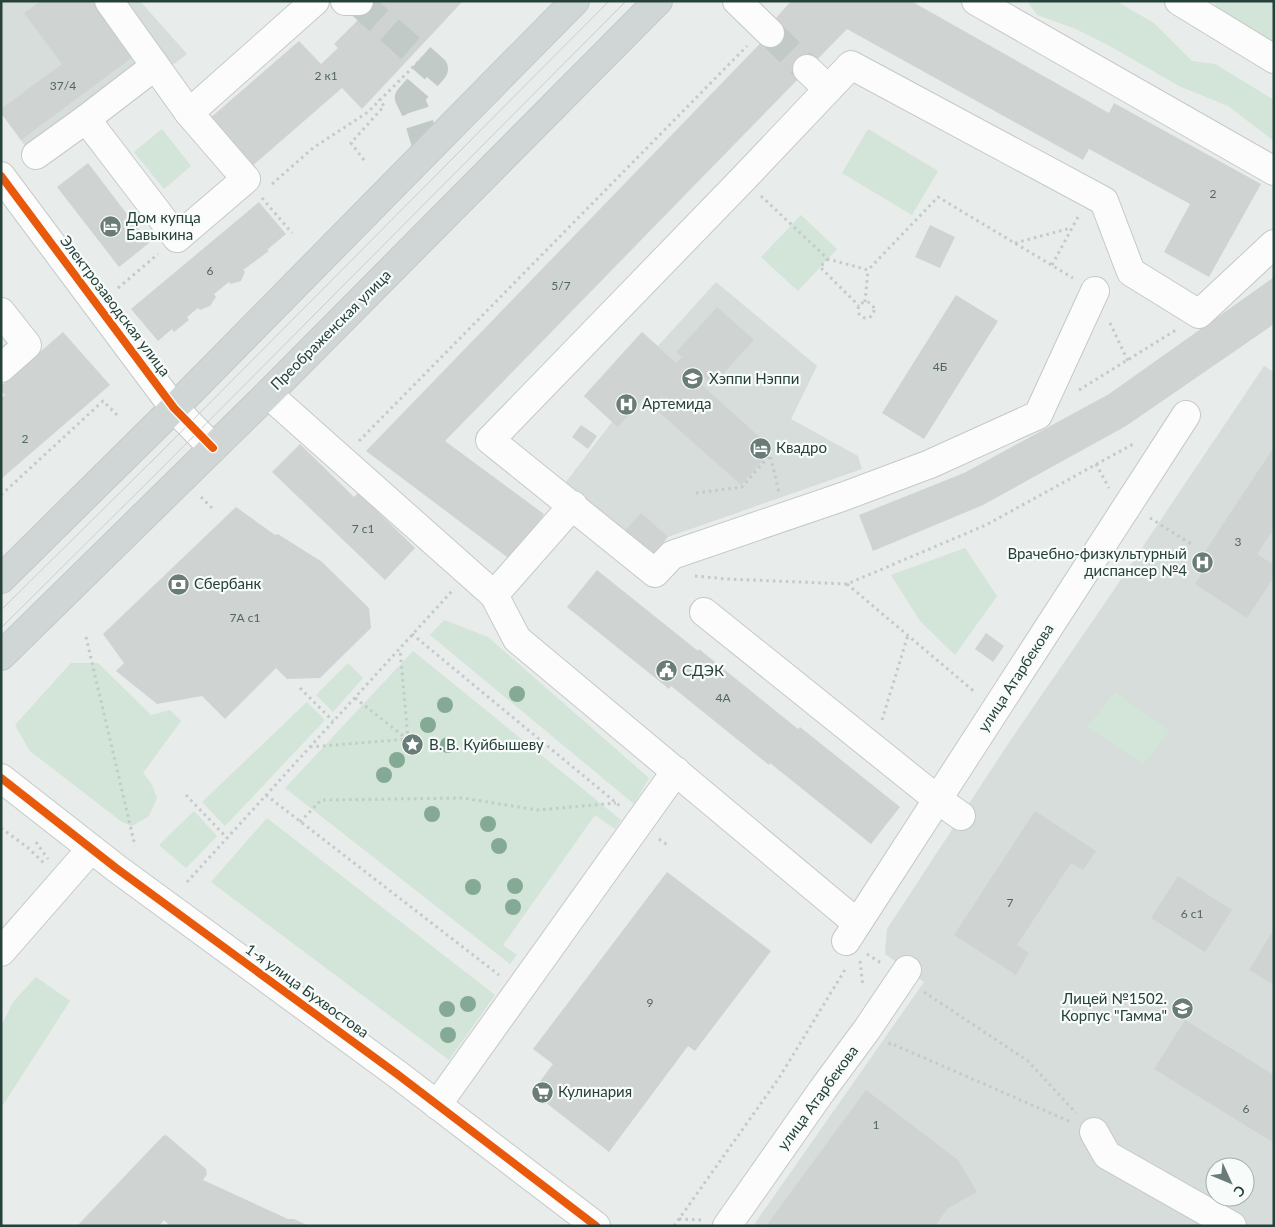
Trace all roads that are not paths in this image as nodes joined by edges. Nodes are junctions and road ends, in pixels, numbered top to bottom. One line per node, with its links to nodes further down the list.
1 (109, 1): 12 (street)
2 (315, 1): 15 (street)
3 (345, 1): 4 (street)
4 (359, 1)
5 (575, 1): 25 (main road)
6 (658, 1): 24 (main road, Преображенская улица)
7 (737, 1): 10 (street)
8 (976, 1): 18 (street)
9 (1179, 1): 11 (street)
10 (767, 30)
11 (1274, 59)
12 (155, 66): 15 (street); 16 (street)
13 (807, 69): 14 (street)
14 (828, 89): 20 (street); 28 (street)
15 (189, 113): 16 (street)
16 (86, 119): 17 (street)
17 (36, 156)
18 (1274, 171)
19 (1, 176): 25 (street, Электрозаводская улица)
20 (1274, 244)
21 (1095, 291): 28 (street)
22 (1, 312): 23 (street)
23 (1, 368)
24 (268, 394): 27 (main road, Преображенская улица); 30 (street)
25 (174, 408): 27 (street, Электрозаводская улица); 29 (main road)
26 (1186, 415): 35 (street, улица Атарбекова)
27 (213, 448): 32 (main road, Преображенская улица)
28 (573, 505): 30 (street)
29 (1, 580)
30 (494, 596): 33 (street)
31 (704, 612): 35 (street)
32 (1, 656)
33 (676, 771): 35 (street, улица Атарбекова); 40 (street)
34 (1, 778): 37 (street, 1-я улица Бухвостова)
35 (937, 799): 36 (street)
36 (961, 816)
37 (91, 849): 38 (street); 40 (street, 1-я улица Бухвостова)
38 (1, 952)
39 (905, 974): 43 (street, улица Атарбекова)
40 (437, 1104): 42 (street, 1-я улица Бухвостова)
41 (1094, 1132): 44 (street)
42 (596, 1226)
43 (727, 1226)
44 (1232, 1226)

